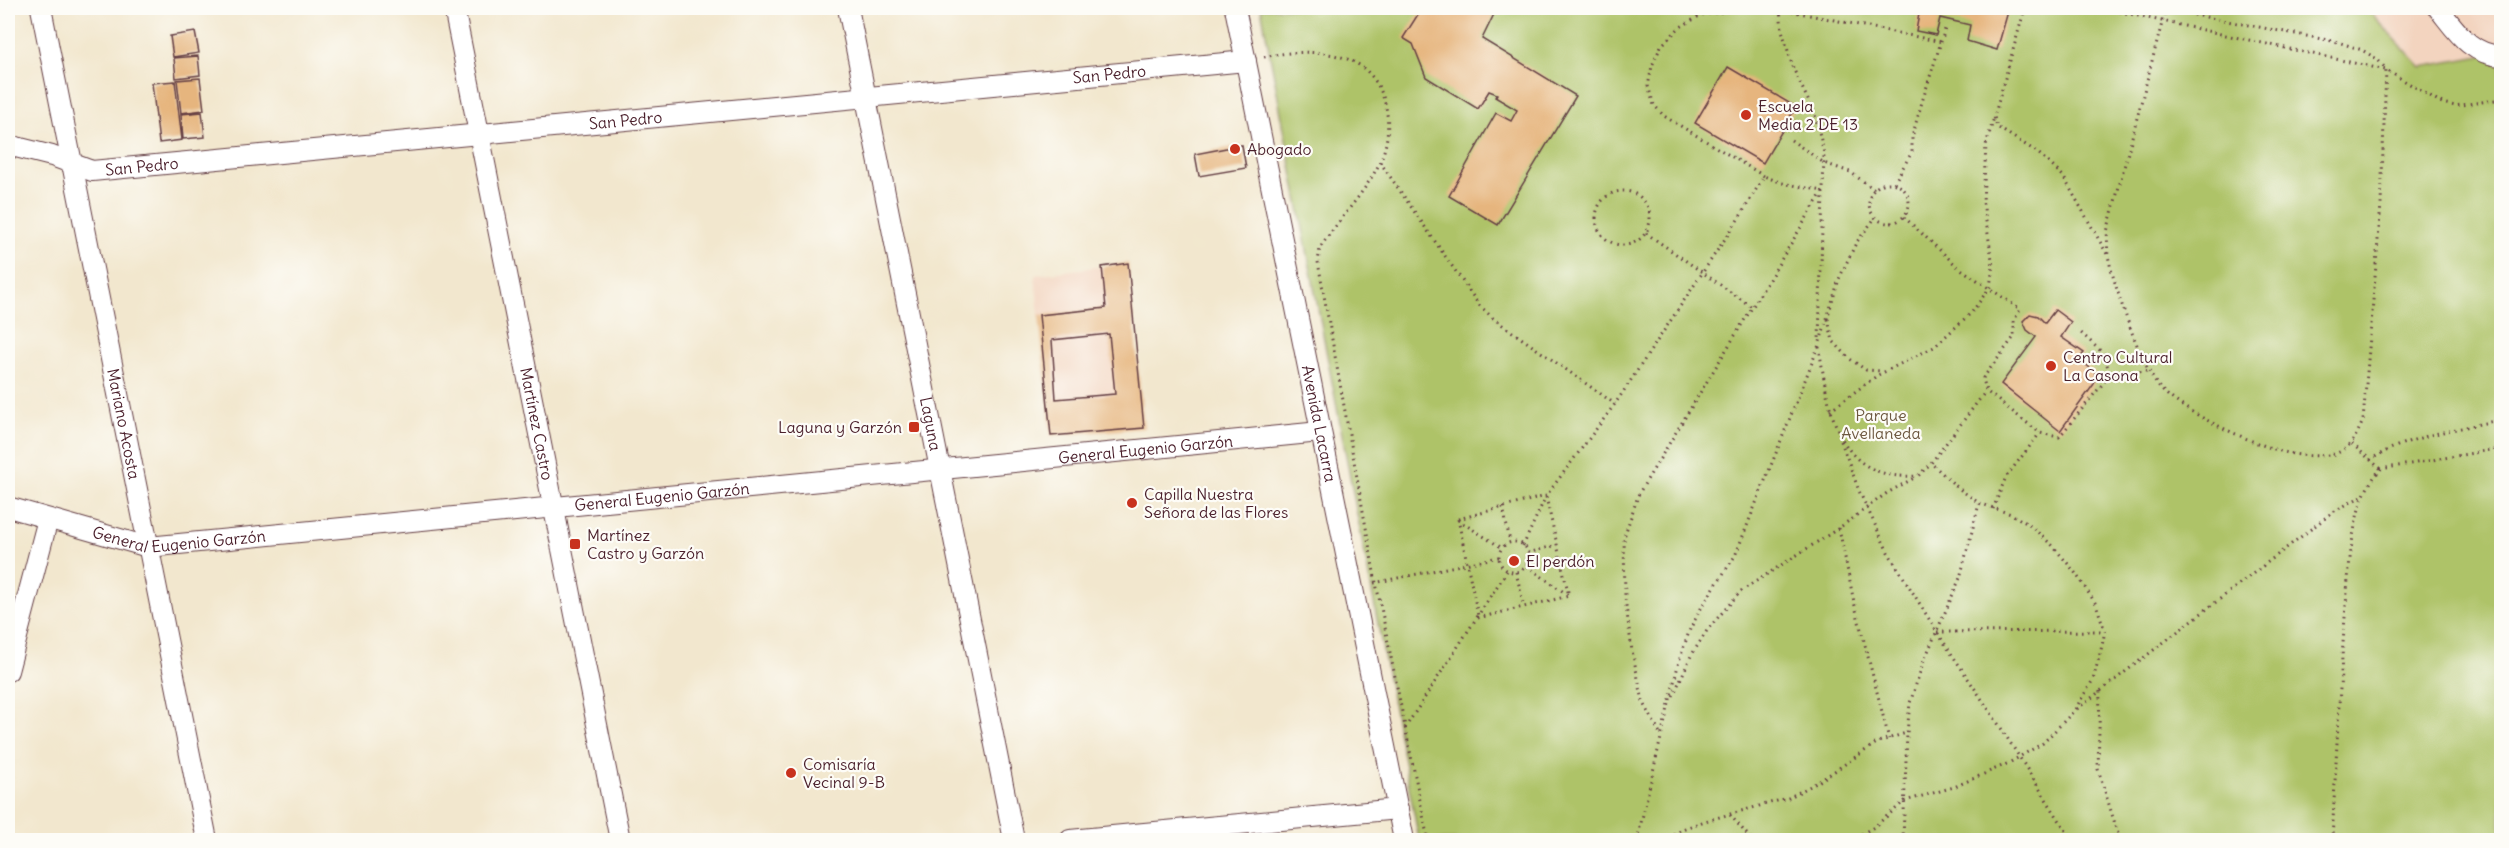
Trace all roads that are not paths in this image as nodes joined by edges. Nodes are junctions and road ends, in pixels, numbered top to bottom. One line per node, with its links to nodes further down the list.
1 (41, 8): 11 (street, Mariano Acosta)
2 (454, 8): 9 (street, Martínez Castro)
3 (848, 8): 8 (street, Laguna)
4 (1235, 8): 7 (street, Avenida Lacarra)
5 (2438, 8): 6 (street)
6 (2502, 57)
7 (1246, 61): 8 (street, San Pedro); 12 (street, Avenida Lacarra)
8 (866, 97): 9 (street, San Pedro); 13 (street, Laguna)
9 (480, 136): 11 (street, San Pedro); 15 (street, Martínez Castro)
10 (8, 145): 11 (street, San Pedro)
11 (72, 164): 17 (street, Mariano Acosta)
12 (1320, 432): 13 (street, General Eugenio Garzón); 19 (street, Avenida Lacarra)
13 (941, 471): 15 (street, General Eugenio Garzón); 22 (street, Laguna)
14 (8, 507): 16 (street, General Eugenio Garzón)
15 (553, 508): 17 (street, General Eugenio Garzón); 21 (street, Martínez Castro)
16 (48, 519): 17 (street, General Eugenio Garzón); 18 (street)
17 (148, 547): 20 (street, Mariano Acosta)
18 (8, 671)
19 (1398, 809): 23 (street); 24 (street, Avenida Lacarra)
20 (207, 840)
21 (620, 840)
22 (1014, 840)
23 (1071, 840)
24 (1404, 840)

